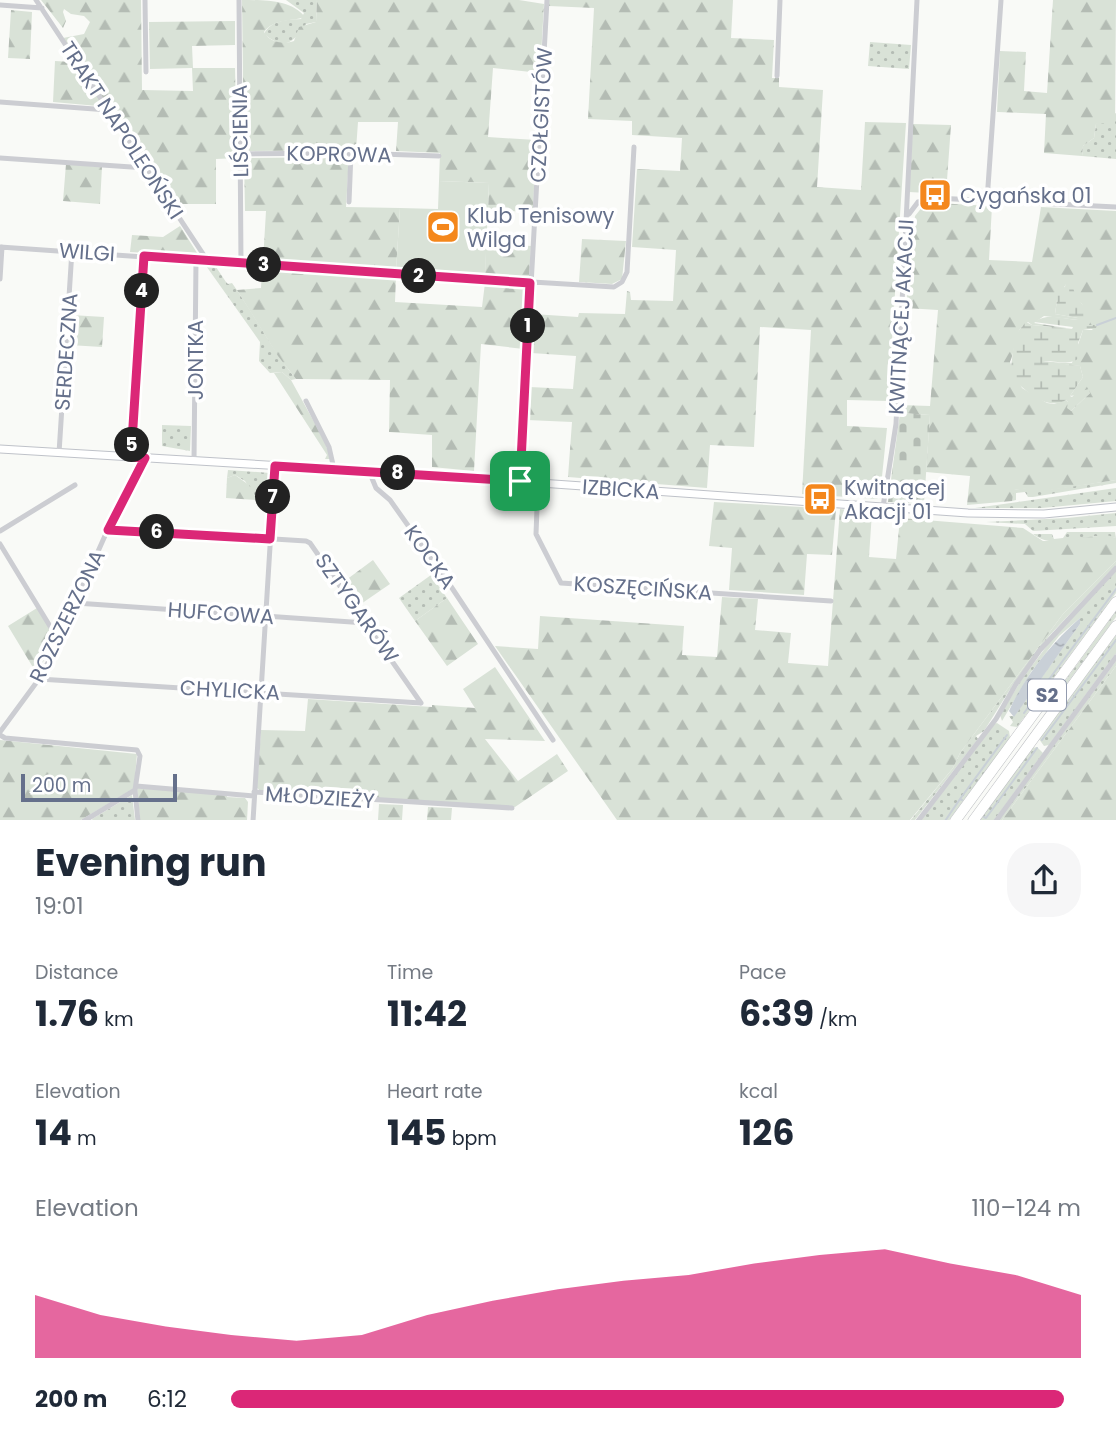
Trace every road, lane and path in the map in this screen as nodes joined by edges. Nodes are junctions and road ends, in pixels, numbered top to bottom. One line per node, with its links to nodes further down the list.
1 (145, 0): 10 (street)
2 (239, 0): 16 (street, LIŚCIENIA)
3 (547, 0): 31 (street, CZOŁGISTÓW)
4 (780, 0): 11 (street)
5 (917, 0): 23 (street, KWITNĄCEJ AKACJI)
6 (1000, 0): 20 (street)
7 (37, 1): 9 (street, TRAKT NAPOLEOŃSKI)
8 (0, 5): 9 (street)
9 (42, 8): 13 (street, TRAKT NAPOLEOŃSKI)
10 (146, 72)
11 (777, 76)
12 (0, 102): 13 (street)
13 (108, 110): 19 (street, TRAKT NAPOLEOŃSKI)
14 (634, 147): 31 (street, WILGI)
15 (351, 153): 16 (street, KOPROWA); 17 (street, KOPROWA); 21 (street)
16 (240, 154): 29 (street, LIŚCIENIA)
17 (439, 156)
18 (0, 158): 19 (street)
19 (146, 167): 28 (street, TRAKT NAPOLEOŃSKI)
20 (987, 201): 22 (street); 23 (street)
21 (349, 202)
22 (1116, 207)
23 (907, 217): 44 (street, KWITNĄCEJ AKACJI)
24 (1, 247): 25 (street, WILGI); 30 (street)
25 (72, 250): 26 (street, WILGI); 34 (street, SERDECZNA)
26 (144, 256): 27 (street, WILGI); 35 (street)
27 (196, 260): 28 (street, WILGI); 37 (street, JONTKA)
28 (207, 260): 29 (street, WILGI)
29 (241, 262): 31 (street, WILGI)
30 (0, 279)
31 (530, 283): 41 (street, CZOŁGISTÓW)
32 (306, 401): 39 (street)
33 (0, 449): 34 (street, IZBICKA)
34 (59, 453): 35 (street, IZBICKA)
35 (131, 457): 36 (street, IZBICKA)
36 (145, 458): 37 (street, IZBICKA); 46 (street, ROZSZERZONA)
37 (194, 461): 38 (street, IZBICKA)
38 (275, 466): 39 (street, IZBICKA); 48 (street)
39 (334, 469): 40 (street, IZBICKA)
40 (369, 471): 41 (street, IZBICKA); 63 (street, KOCKA)
41 (520, 481): 42 (street, IZBICKA)
42 (538, 482): 44 (street, IZBICKA); 51 (street, KOSZĘCIŃSKA)
43 (75, 485): 47 (street)
44 (883, 507): 45 (street, IZBICKA)
45 (1116, 507)
46 (108, 530): 48 (street, SZTYGARÓW); 53 (street, ROZSZERZONA)
47 (0, 531)
48 (270, 539): 54 (street); 55 (street, SZTYGARÓW)
49 (0, 544): 57 (street)
50 (1116, 568): 70 (street)
51 (831, 601)
52 (1116, 602): 71 (highway, S2)
53 (76, 603): 54 (street, HUFCOWA); 57 (street, ROZSZERZONA)
54 (265, 617): 55 (street, HUFCOWA); 60 (street)
55 (366, 623): 61 (street, SZTYGARÓW)
56 (1116, 626): 72 (highway, S2)
57 (59, 641): 59 (street, ROZSZERZONA)
58 (1116, 657): 73 (street)
59 (39, 679): 60 (street, CHYLICKA); 62 (street, ROZSZERZONA)
60 (260, 692): 61 (street, CHYLICKA); 65 (street)
61 (421, 703)
62 (0, 733): 64 (street)
63 (553, 740)
64 (135, 788): 65 (street, MŁODZIEŻY); 67 (street); 68 (street)
65 (254, 794): 66 (street, MŁODZIEŻY); 69 (street)
66 (512, 808)
67 (86, 820)
68 (138, 820)
69 (253, 820)
70 (919, 820)
71 (957, 820)
72 (974, 820)
73 (997, 820)

